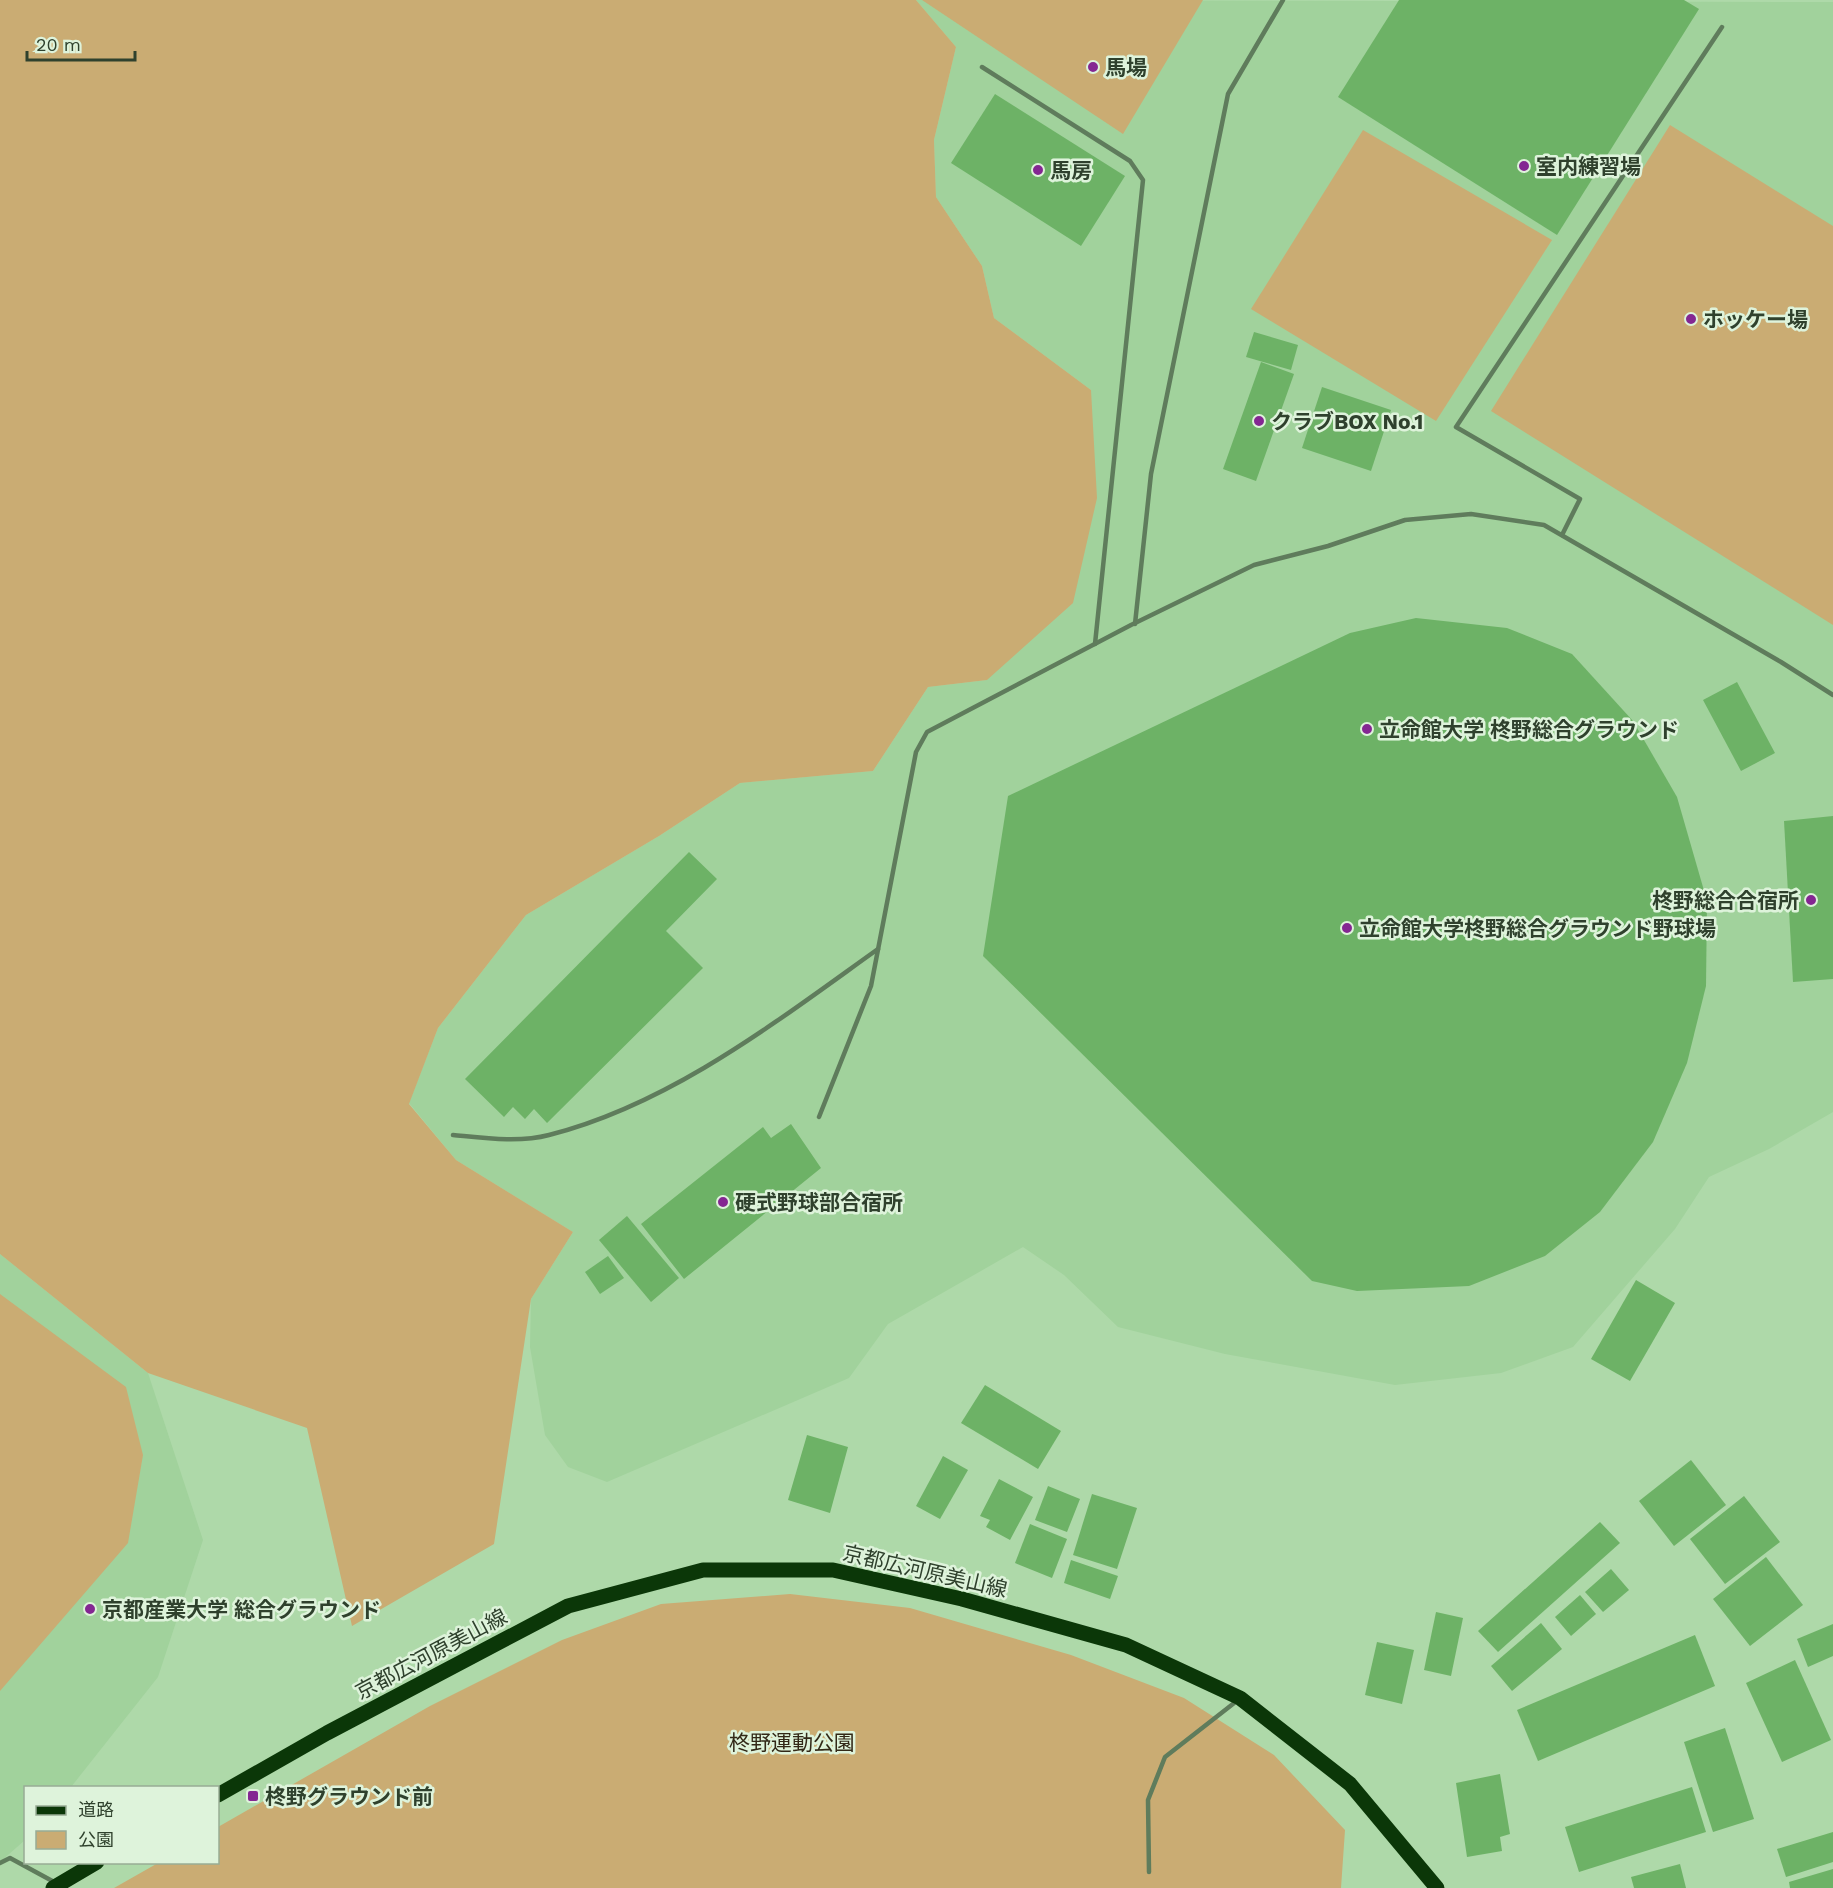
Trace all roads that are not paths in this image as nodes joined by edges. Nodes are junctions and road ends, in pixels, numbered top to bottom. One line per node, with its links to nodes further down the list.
1 (1283, 0): 5 (lane)
2 (1722, 27): 4 (lane)
3 (982, 68): 6 (lane)
4 (1562, 535): 5 (lane); 7 (lane)
5 (1135, 624): 6 (lane)
6 (1095, 644): 8 (lane)
7 (1833, 695)
8 (878, 949): 9 (lane); 10 (lane)
9 (819, 1117)
10 (453, 1135)
11 (1240, 1698): 12 (main road, 京都広河原美山線); 15 (lane); 17 (main road, 京都広河原美山線)
12 (219, 1794)
13 (0, 1863): 16 (lane)
14 (95, 1864): 16 (main road)
15 (1149, 1872)
16 (56, 1886)
17 (1437, 1888)

